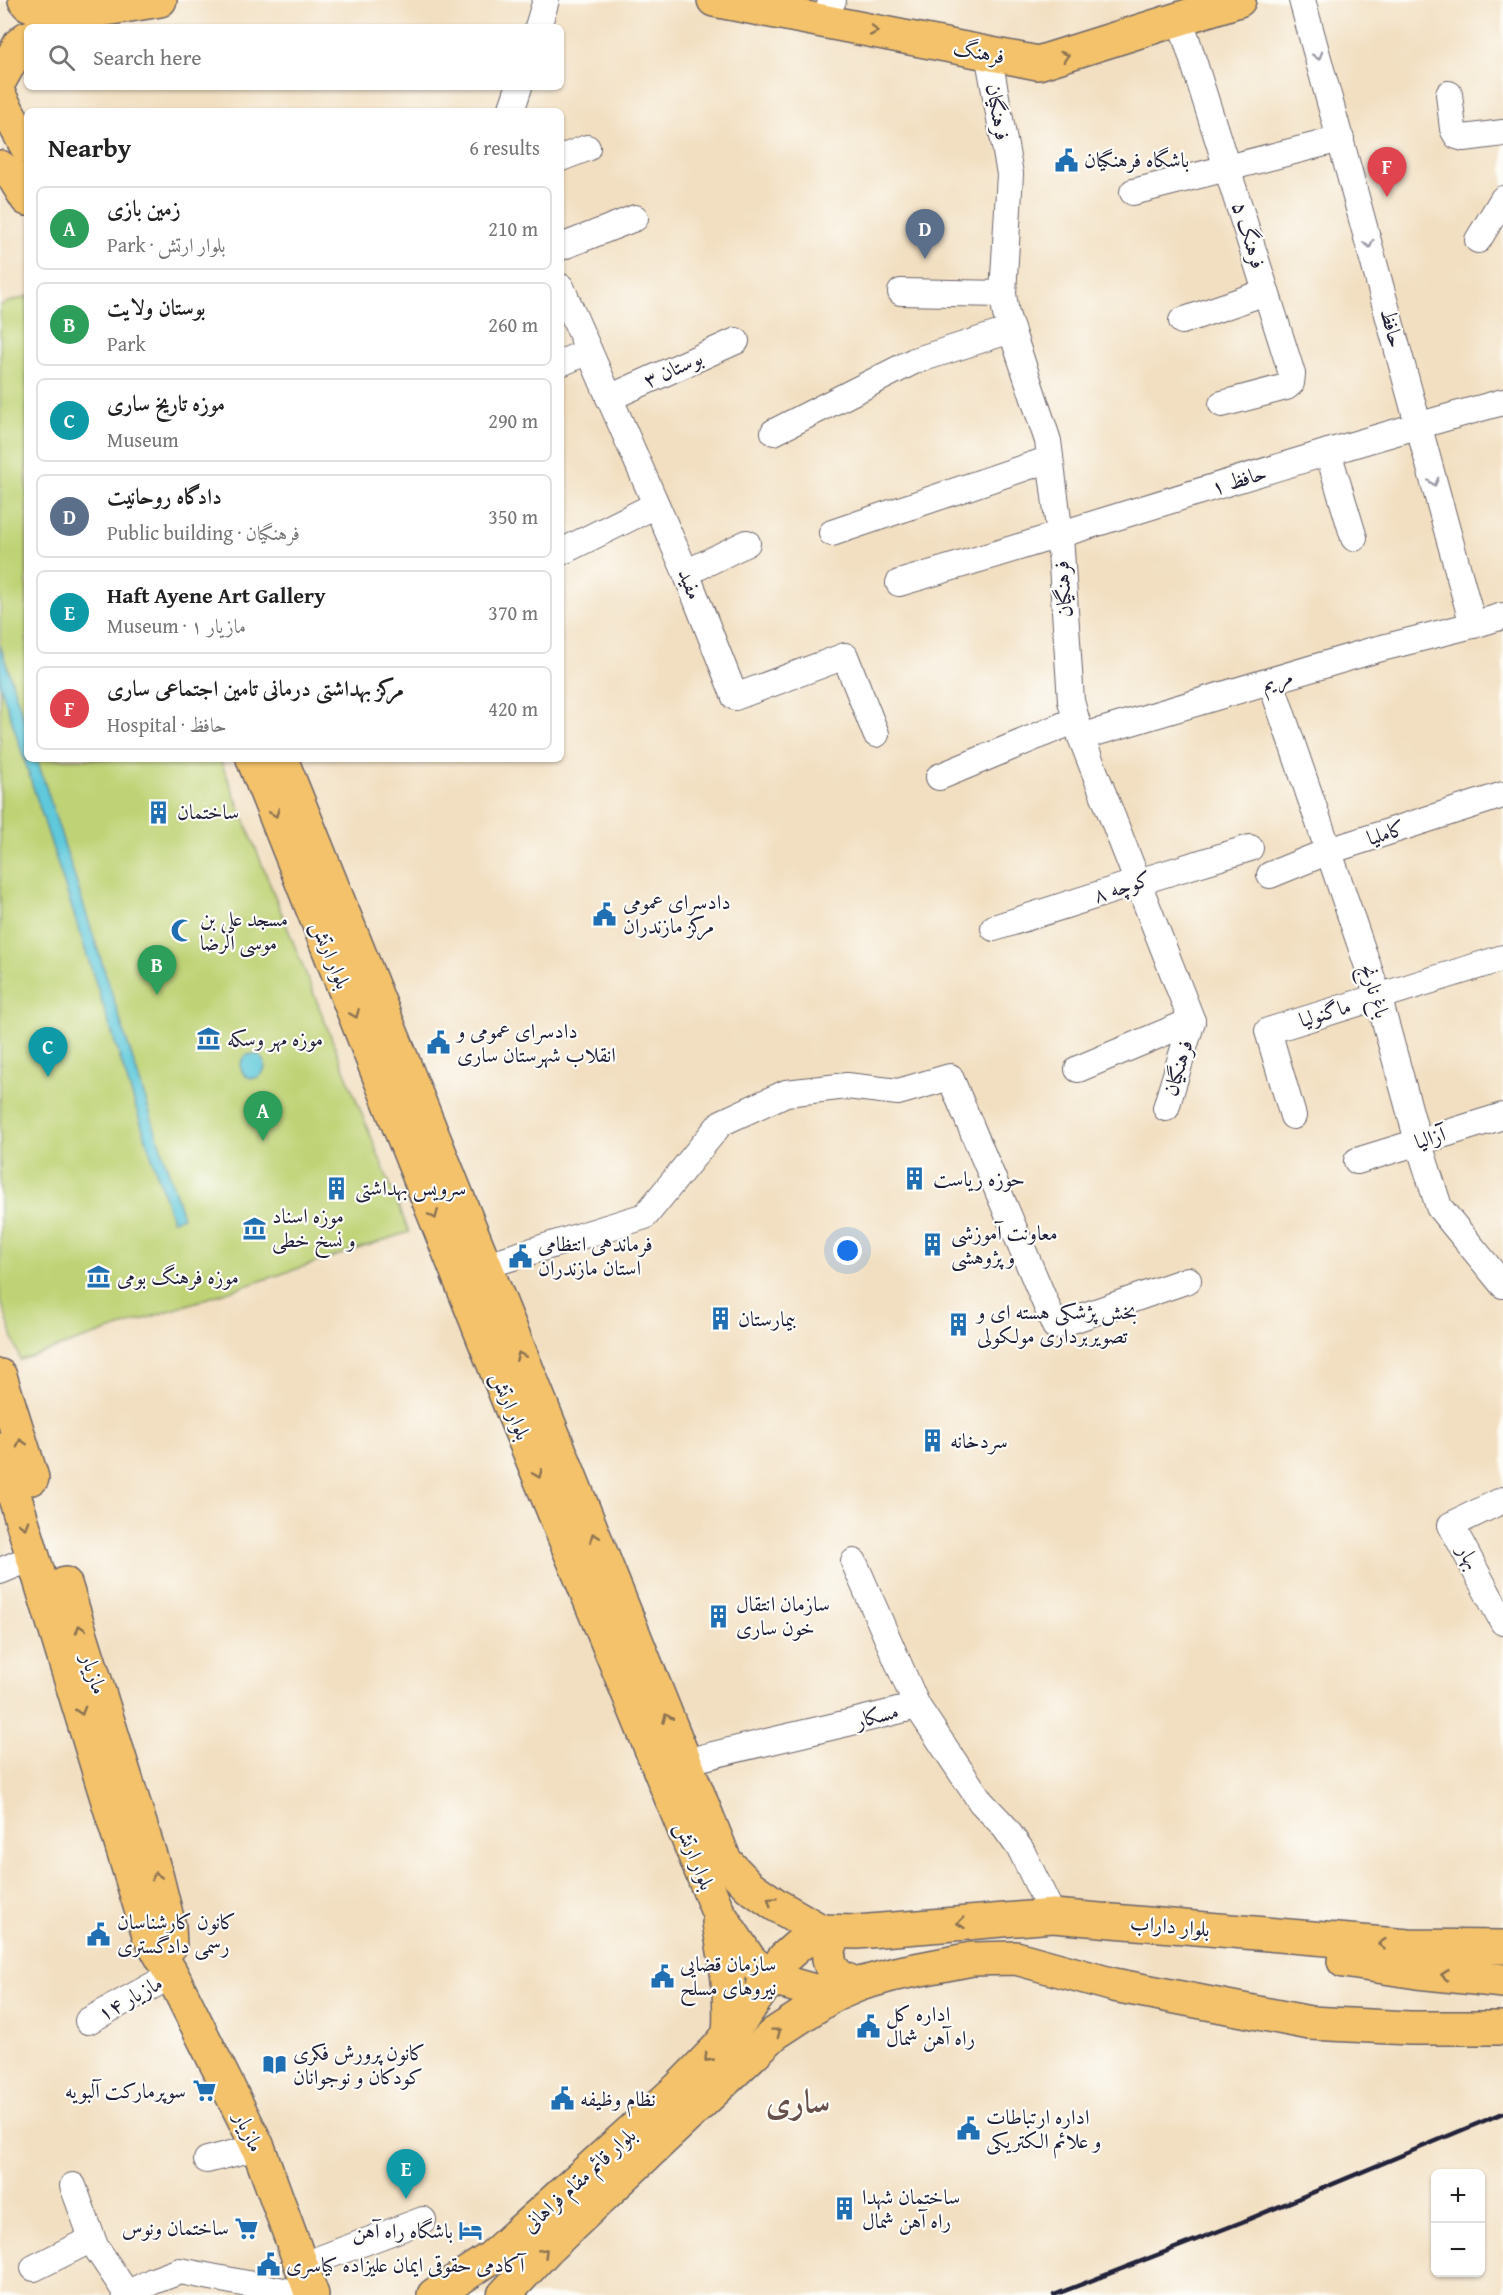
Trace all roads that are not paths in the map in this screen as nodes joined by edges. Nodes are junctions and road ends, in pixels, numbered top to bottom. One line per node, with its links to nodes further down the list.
1 (25, 0): 9 (main road)
2 (160, 0): 9 (main road)
3 (546, 0): 10 (street)
4 (714, 0): 7 (main road, فرهنگ)
5 (1239, 0): 8 (main road, فرهنگ)
6 (1302, 0): 19 (street, حافظ, one-way to 19)
7 (828, 10): 12 (main road, فرهنگ, one-way to 12)
8 (1180, 19): 12 (main road, فرهنگ, one-way to 8); 24 (street, فرهنگ ۵)
9 (52, 21)
10 (539, 24)
11 (24, 41): 13 (main road)
12 (988, 53): 34 (street, فرهنگیان)
13 (0, 80)
14 (518, 90): 17 (street)
15 (1449, 94): 18 (street)
16 (0, 97): 20 (main road)
17 (512, 108)
18 (1503, 133)
19 (1341, 139): 24 (street); 43 (street, حافظ, one-way to 43)
20 (24, 141)
21 (587, 148): 22 (street)
22 (564, 157)
23 (0, 167): 26 (main road)
24 (1228, 167): 25 (street); 32 (street, فرهنگ ۵)
25 (1133, 192)
26 (24, 194)
27 (1503, 199): 29 (street)
28 (635, 218): 30 (street)
29 (1478, 240)
30 (564, 246)
31 (901, 292): 34 (street)
32 (1266, 292): 35 (street); 42 (street, فرهنگ ۵)
33 (564, 294): 38 (street, مفید)
34 (1003, 294): 36 (street, فرهنگیان)
35 (1182, 321)
36 (1011, 330): 44 (street); 46 (street, فرهنگیان)
37 (736, 340): 40 (street, بوستان ۳)
38 (589, 351): 39 (street); 40 (street, مفید)
39 (564, 362)
40 (609, 398): 47 (street, مفید)
41 (1503, 402): 43 (street, حافظ ۱)
42 (1222, 404)
43 (1418, 425): 45 (street, حافظ ۱); 56 (street, حافظ, one-way to 56)
44 (774, 432)
45 (1328, 452): 49 (street, حافظ ۱); 50 (street)
46 (1050, 459): 48 (street); 49 (street, فرهنگیان)
47 (656, 505): 52 (street); 53 (street, مفید)
48 (832, 533)
49 (1060, 536): 54 (street, حافظ ۱); 58 (street, فرهنگیان)
50 (1354, 538)
51 (747, 543): 53 (street)
52 (564, 551)
53 (686, 573): 59 (street, مفید)
54 (899, 583)
55 (1503, 616): 56 (street)
56 (1473, 625): 57 (street, مریم)
57 (1271, 682): 58 (street, مریم); 65 (street, باغ نارنج)
58 (1079, 729): 62 (street, مریم); 67 (street, فرهنگیان)
59 (876, 734)
60 (255, 762): 78 (main road, بلوار ارتش, one-way to 78)
61 (282, 762): 78 (main road, بلوار ارتش)
62 (939, 777)
63 (1503, 795): 65 (street, کاملیا)
64 (1250, 848): 67 (street, کوچه ۸)
65 (1329, 851): 66 (street, کاملیا); 70 (street, باغ نارنج)
66 (1270, 875)
67 (1138, 882): 68 (street, کوچه ۸); 71 (street, فرهنگیان)
68 (994, 928)
69 (1503, 958): 70 (street, ماگنولیا)
70 (1378, 996): 74 (street, ماگنولیا); 76 (street, باغ نارنج)
71 (1192, 1021): 72 (street); 73 (street, فرهنگیان)
72 (1078, 1069)
73 (1166, 1108)
74 (1293, 1116)
75 (1503, 1116): 76 (street, آزالیا)
76 (1418, 1141): 77 (street, آزالیا); 80 (street, باغ نارنج)
77 (1357, 1161)
78 (472, 1271): 79 (street); 82 (main road, بلوار ارتش)
79 (1188, 1280)
80 (1501, 1281)
81 (0, 1376): 92 (main road, مازیار, one-way to 81)
82 (522, 1398): 90 (main road, بلوار ارتش, one-way to 82); 91 (main road, بلوار ارتش, one-way to 91)
83 (0, 1449): 85 (main road, مازیار, one-way to 85)
84 (1503, 1500): 88 (street, بهار)
85 (34, 1557): 87 (street); 92 (main road, مازیار, one-way to 92)
86 (854, 1562): 89 (street, مسکار)
87 (0, 1571)
88 (1503, 1622)
89 (917, 1706): 90 (street, مسکار); 93 (street)
90 (685, 1762): 95 (main road, بلوار ارتش, one-way to 90)
91 (717, 1912): 99 (main road, بلوار ارتش); 105 (main road)
92 (155, 1916): 98 (main road, مازیار)
93 (1053, 1916): 94 (main road, بلوار داراب); 96 (main road, بلوار داراب, one-way to 93)
94 (1019, 1918): 95 (main road, بلوار داراب, one-way to 95); 100 (main road, one-way to 94)
95 (829, 1932): 99 (main road, بلوار قائم مقام فراهانی); 101 (main road)
96 (1503, 1947)
97 (1016, 1958): 101 (main road); 102 (main road); 104 (main road)
98 (172, 1975): 103 (street, مازیار ۱۴); 106 (main road, مازیار)
99 (769, 1978): 101 (main road, بلوار ارتش); 105 (main road, بلوار قائم مقام فراهانی)
100 (1503, 1981)
101 (846, 1990): 115 (main road, بلوار قائم مقام فراهانی, one-way to 101)
102 (1503, 2018)
103 (88, 2021)
104 (1503, 2028)
105 (729, 2034): 114 (main road, بلوار قائم مقام فراهانی, one-way to 114)
106 (258, 2147): 107 (street); 112 (main road, مازیار)
107 (207, 2160)
108 (73, 2186): 110 (street)
109 (423, 2220): 112 (street)
110 (92, 2239): 111 (street); 113 (street)
111 (34, 2268)
112 (306, 2285): 113 (street)
113 (126, 2294)
114 (434, 2295)
115 (504, 2295)

